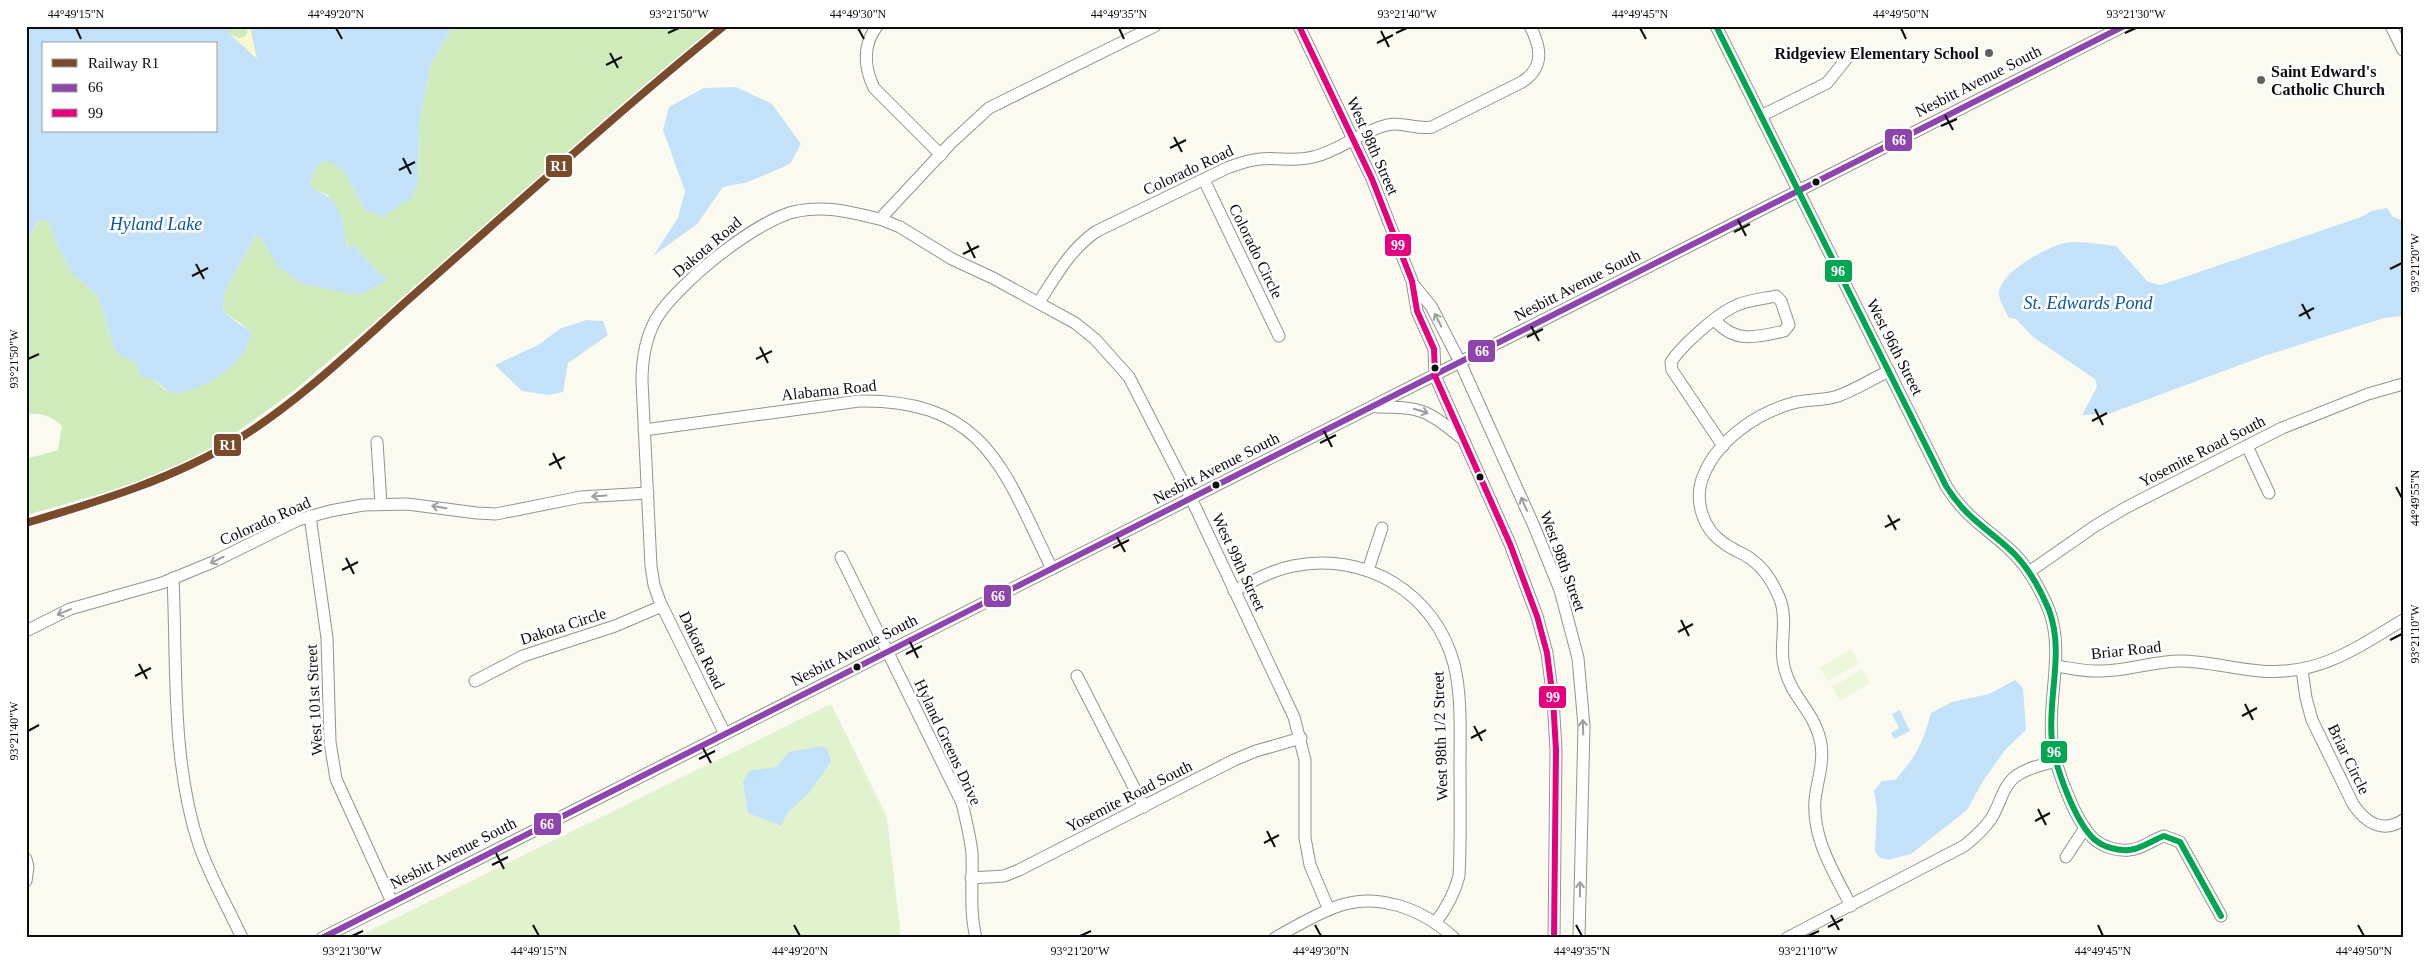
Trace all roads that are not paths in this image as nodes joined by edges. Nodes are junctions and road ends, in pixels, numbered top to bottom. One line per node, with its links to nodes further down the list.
1 (876, 26): 12 (street)
2 (1155, 26): 12 (street)
3 (1299, 26): 11 (street, West 98th Street)
4 (1530, 26): 11 (street, Colorado Road)
5 (1716, 26): 10 (street, West 96th Street)
6 (2124, 26): 14 (street, Nesbitt Avenue South)
7 (2391, 26): 8 (street)
8 (2403, 50)
9 (1847, 58): 10 (street)
10 (1761, 116): 14 (street, West 96th Street)
11 (1354, 140): 13 (street, Colorado Road); 16 (street, West 98th Street)
12 (941, 155): 15 (street)
13 (1204, 180): 17 (street, Colorado Road); 19 (street, Colorado Circle)
14 (1798, 191): 20 (street, Nesbitt Avenue South); 21 (street, West 96th Street)
15 (880, 219): 17 (street, West 99th Street); 25 (street, Dakota Road)
16 (1412, 282): 20 (street, West 98th Street, one-way to 16); 22 (street, West 98th Street)
17 (1039, 302): 32 (street, West 99th Street)
18 (1715, 320): 18 (street); 28 (street)
19 (1279, 336)
20 (1460, 362): 22 (street, Nesbitt Avenue South); 71 (street, West 98th Street, one-way to 20)
21 (1889, 371): 28 (street); 39 (street, West 96th Street)
22 (1436, 376): 24 (street, Nesbitt Avenue South); 26 (street, West 98th Street)
23 (2403, 384): 29 (street, Yosemite Road South)
24 (1373, 407): 26 (street, one-way to 26); 32 (street, Nesbitt Avenue South)
25 (644, 430): 30 (street, Dakota Road); 37 (street, Alabama Road)
26 (1463, 440): 70 (street, West 98th Street)
27 (377, 442): 33 (street)
28 (1723, 446): 61 (street)
29 (2247, 446): 31 (street); 39 (street, Yosemite Road South)
30 (648, 493): 33 (street, Colorado Road, one-way to 33); 42 (street, Dakota Road)
31 (2269, 493)
32 (1191, 498): 37 (street, Nesbitt Avenue South); 41 (street, West 99th Street)
33 (381, 504): 34 (street, Colorado Road)
34 (310, 516): 40 (street, Colorado Road, one-way to 40); 60 (street, West 101st Street)
35 (1382, 528): 38 (street)
36 (841, 557): 45 (street, Hyland Greens Drive)
37 (1052, 569): 45 (street, Nesbitt Avenue South)
38 (1368, 570): 41 (street, West 98th 1/2 Street); 64 (street, West 98th 1/2 Street)
39 (2029, 572): 46 (street, West 96th Street)
40 (172, 578): 44 (street, Colorado Road, one-way to 44); 65 (street)
41 (1234, 590): 51 (street, West 99th Street)
42 (662, 606): 49 (street, Dakota Circle); 50 (street, Dakota Road)
43 (2403, 620): 47 (street, Briar Road)
44 (26, 631)
45 (888, 652): 50 (street, Nesbitt Avenue South); 58 (street, Hyland Greens Drive)
46 (2056, 666): 47 (street, Briar Road); 52 (street)
47 (2302, 670): 54 (street, Briar Circle)
48 (1078, 676): 53 (street)
49 (475, 681)
50 (725, 734): 60 (street, Nesbitt Avenue South)
51 (1301, 738): 53 (street, Yosemite Road South); 62 (street, West 99th Street)
52 (2056, 761): 55 (street); 61 (street)
53 (1144, 806): 58 (street, Yosemite Road South)
54 (2403, 820)
55 (2085, 828): 56 (street); 63 (street)
56 (2066, 856)
57 (26, 859): 59 (street)
58 (971, 878): 67 (street, Hyland Greens Drive)
59 (26, 881)
60 (392, 902): 66 (street, Nesbitt Avenue South)
61 (1851, 906): 72 (street)
62 (1329, 910): 64 (street); 68 (street)
63 (2221, 916)
64 (1435, 923): 69 (street)
65 (242, 938)
66 (322, 938)
67 (976, 938)
68 (1275, 938)
69 (1454, 938)
70 (1554, 938)
71 (1580, 938)
72 (1787, 938)

